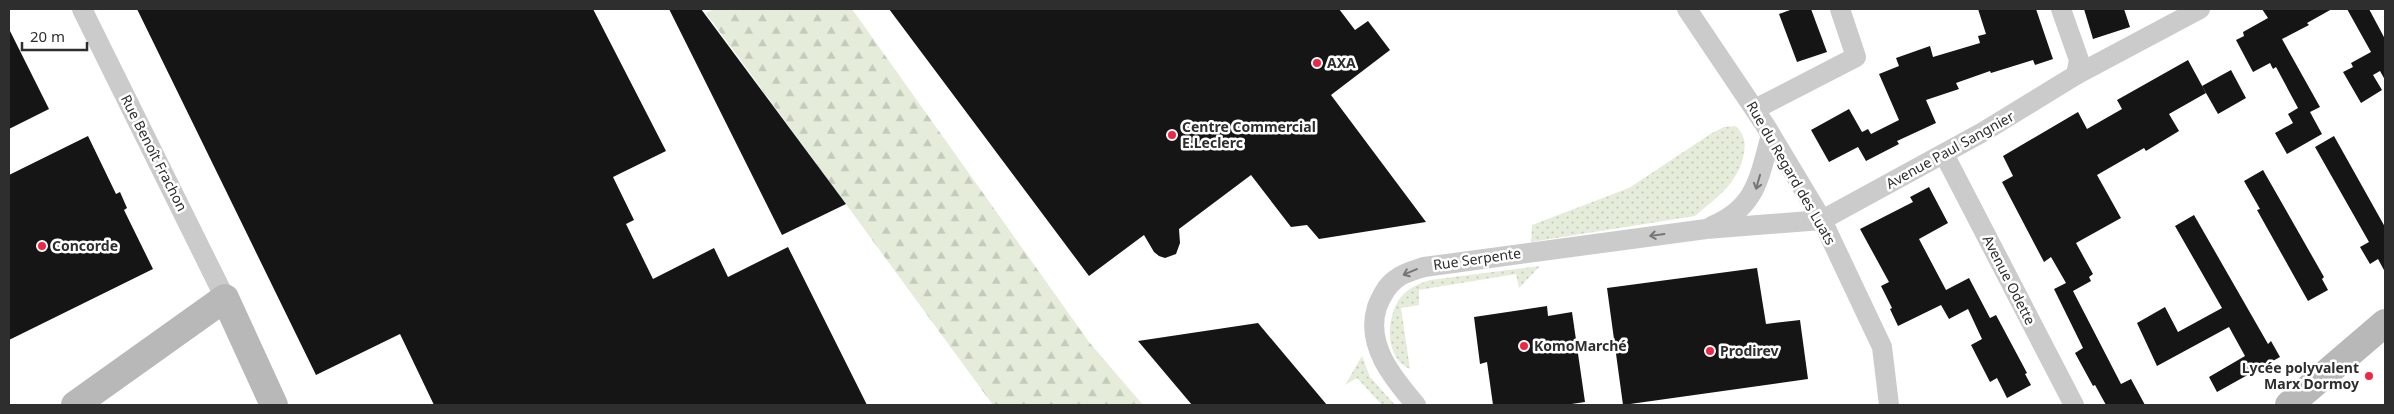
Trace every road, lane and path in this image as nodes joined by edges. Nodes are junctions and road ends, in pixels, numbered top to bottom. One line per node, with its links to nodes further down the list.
1 (82, 9): 12 (street, Rue Benoît Frachon)
2 (1687, 9): 7 (street, Rue du Regard des Luats)
3 (1840, 9): 7 (street)
4 (2061, 9): 6 (street)
5 (2200, 9): 6 (street, Avenue Paul Sangnier)
6 (2076, 75): 9 (street, Avenue Paul Sangnier)
7 (1755, 109): 8 (street, Rue du Regard des Luats)
8 (1771, 135): 10 (street, Rue du Regard des Luats); 11 (street, Rue Serpente, one-way to 11)
9 (1944, 154): 10 (street, Avenue Paul Sangnier); 18 (street, Avenue Odette)
10 (1822, 220): 11 (street, Rue Serpente); 17 (street, Rue du Regard des Luats)
11 (1706, 229): 16 (street, Rue Serpente, one-way to 16)
12 (224, 298): 14 (street); 15 (street)
13 (2385, 323): 19 (street)
14 (75, 405)
15 (274, 405)
16 (1416, 405)
17 (1889, 405)
18 (2074, 405)
19 (2289, 405)

